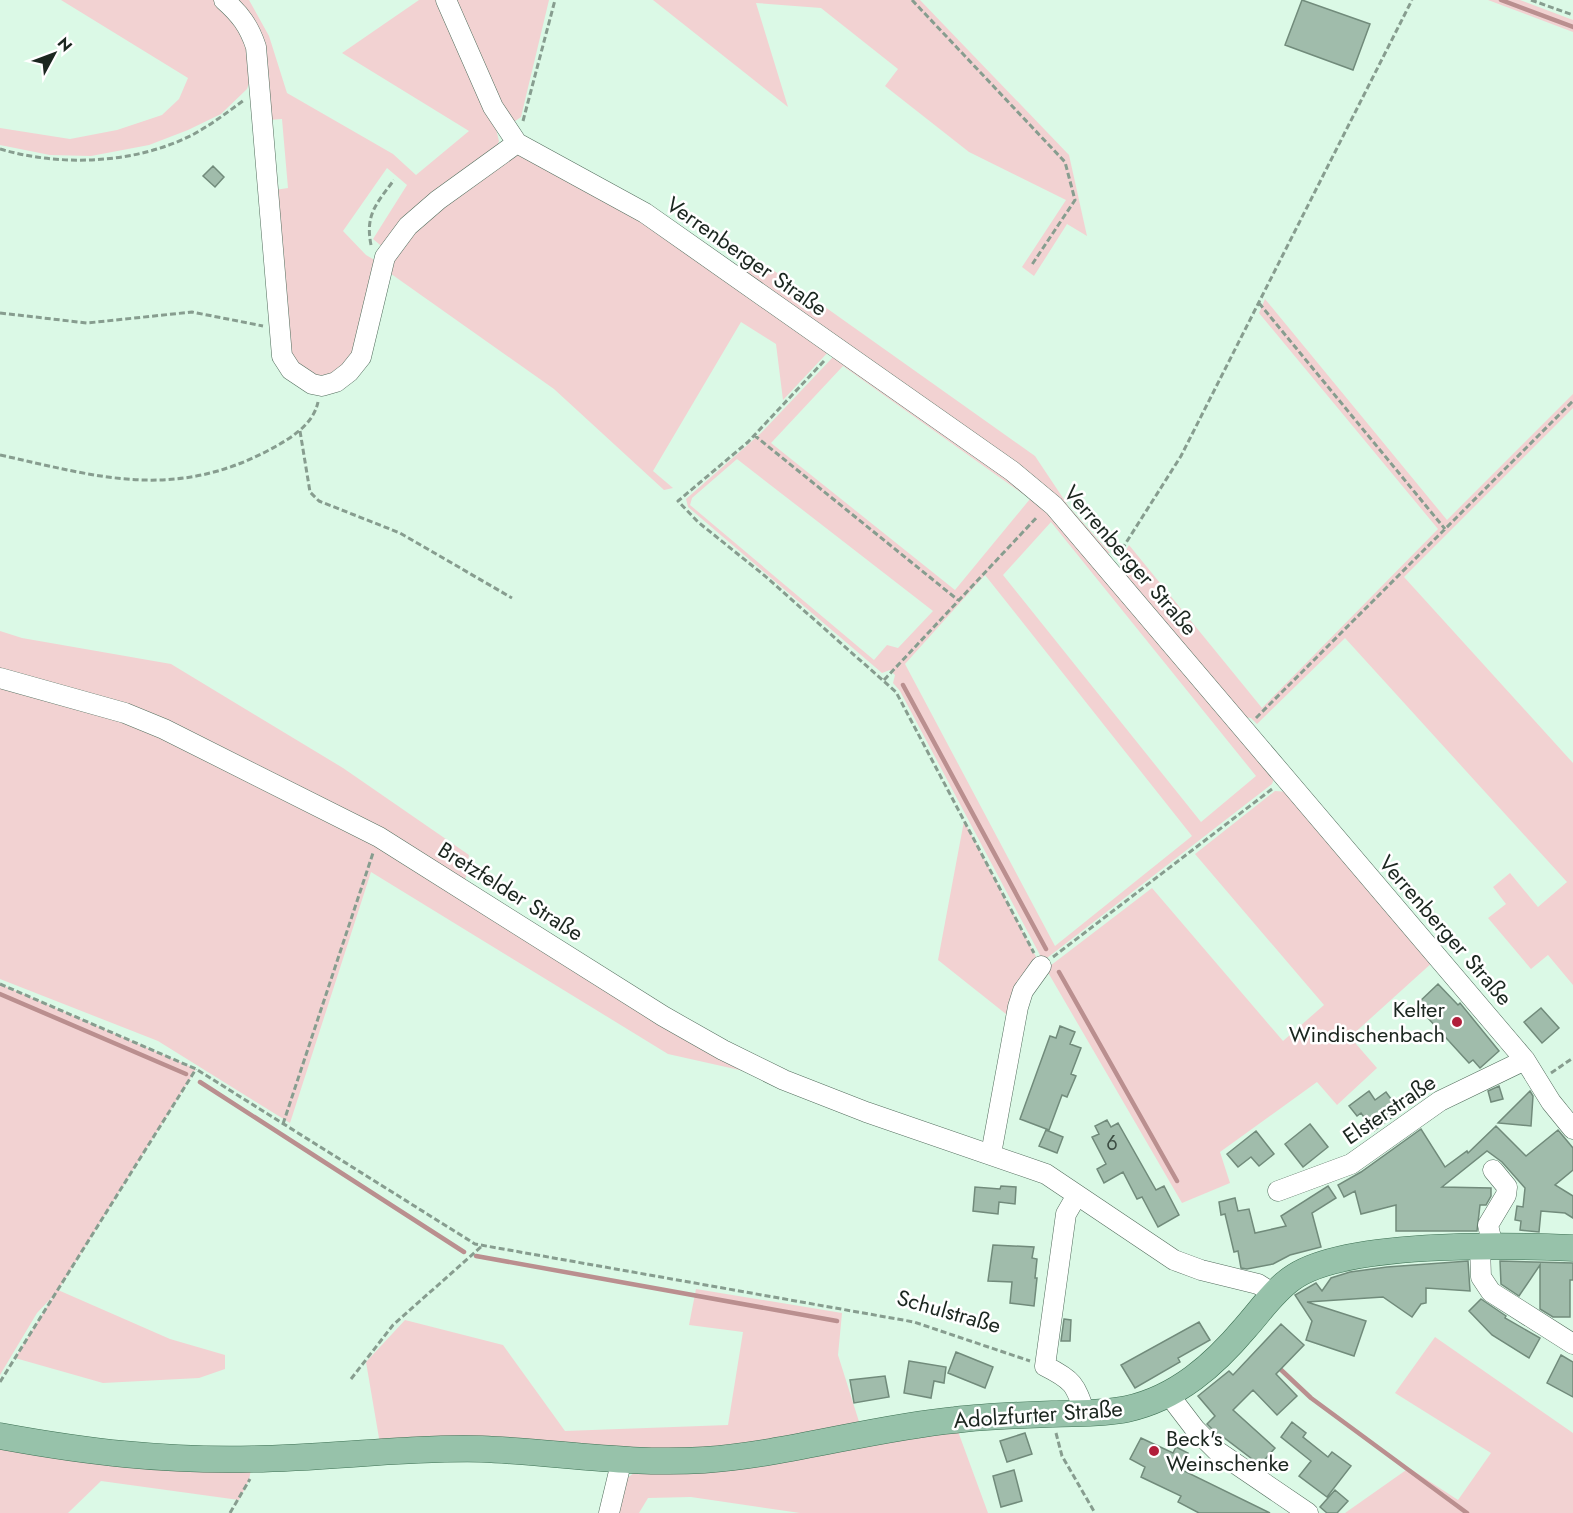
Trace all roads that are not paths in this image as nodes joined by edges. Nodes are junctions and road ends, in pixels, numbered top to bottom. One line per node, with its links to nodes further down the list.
1 (224, 0): 3 (street)
2 (446, 0): 3 (street, Verrenberger Straße)
3 (517, 143): 6 (street, Verrenberger Straße)
4 (0, 678): 8 (street, Bretzfelder Straße)
5 (1041, 966): 8 (street)
6 (1525, 1060): 7 (street, Verrenberger Straße); 10 (street, Elsterstraße)
7 (1573, 1129)
8 (991, 1154): 11 (street, Bretzfelder Straße)
9 (1493, 1170): 12 (street)
10 (1278, 1191)
11 (1077, 1195): 14 (street, Bretzfelder Straße); 17 (street)
12 (1487, 1247): 13 (main road, Adolzfurter Straße); 14 (main road, Adolzfurter Straße); 15 (street)
13 (1573, 1248)
14 (1274, 1294): 16 (main road, Adolzfurter Straße)
15 (1573, 1344)
16 (1169, 1395): 17 (main road, Adolzfurter Straße); 21 (street)
17 (1085, 1413): 19 (main road, Adolzfurter Straße)
18 (0, 1436): 19 (main road, Adolzfurter Straße)
19 (622, 1459): 20 (street)
20 (609, 1513)
21 (1308, 1513)

